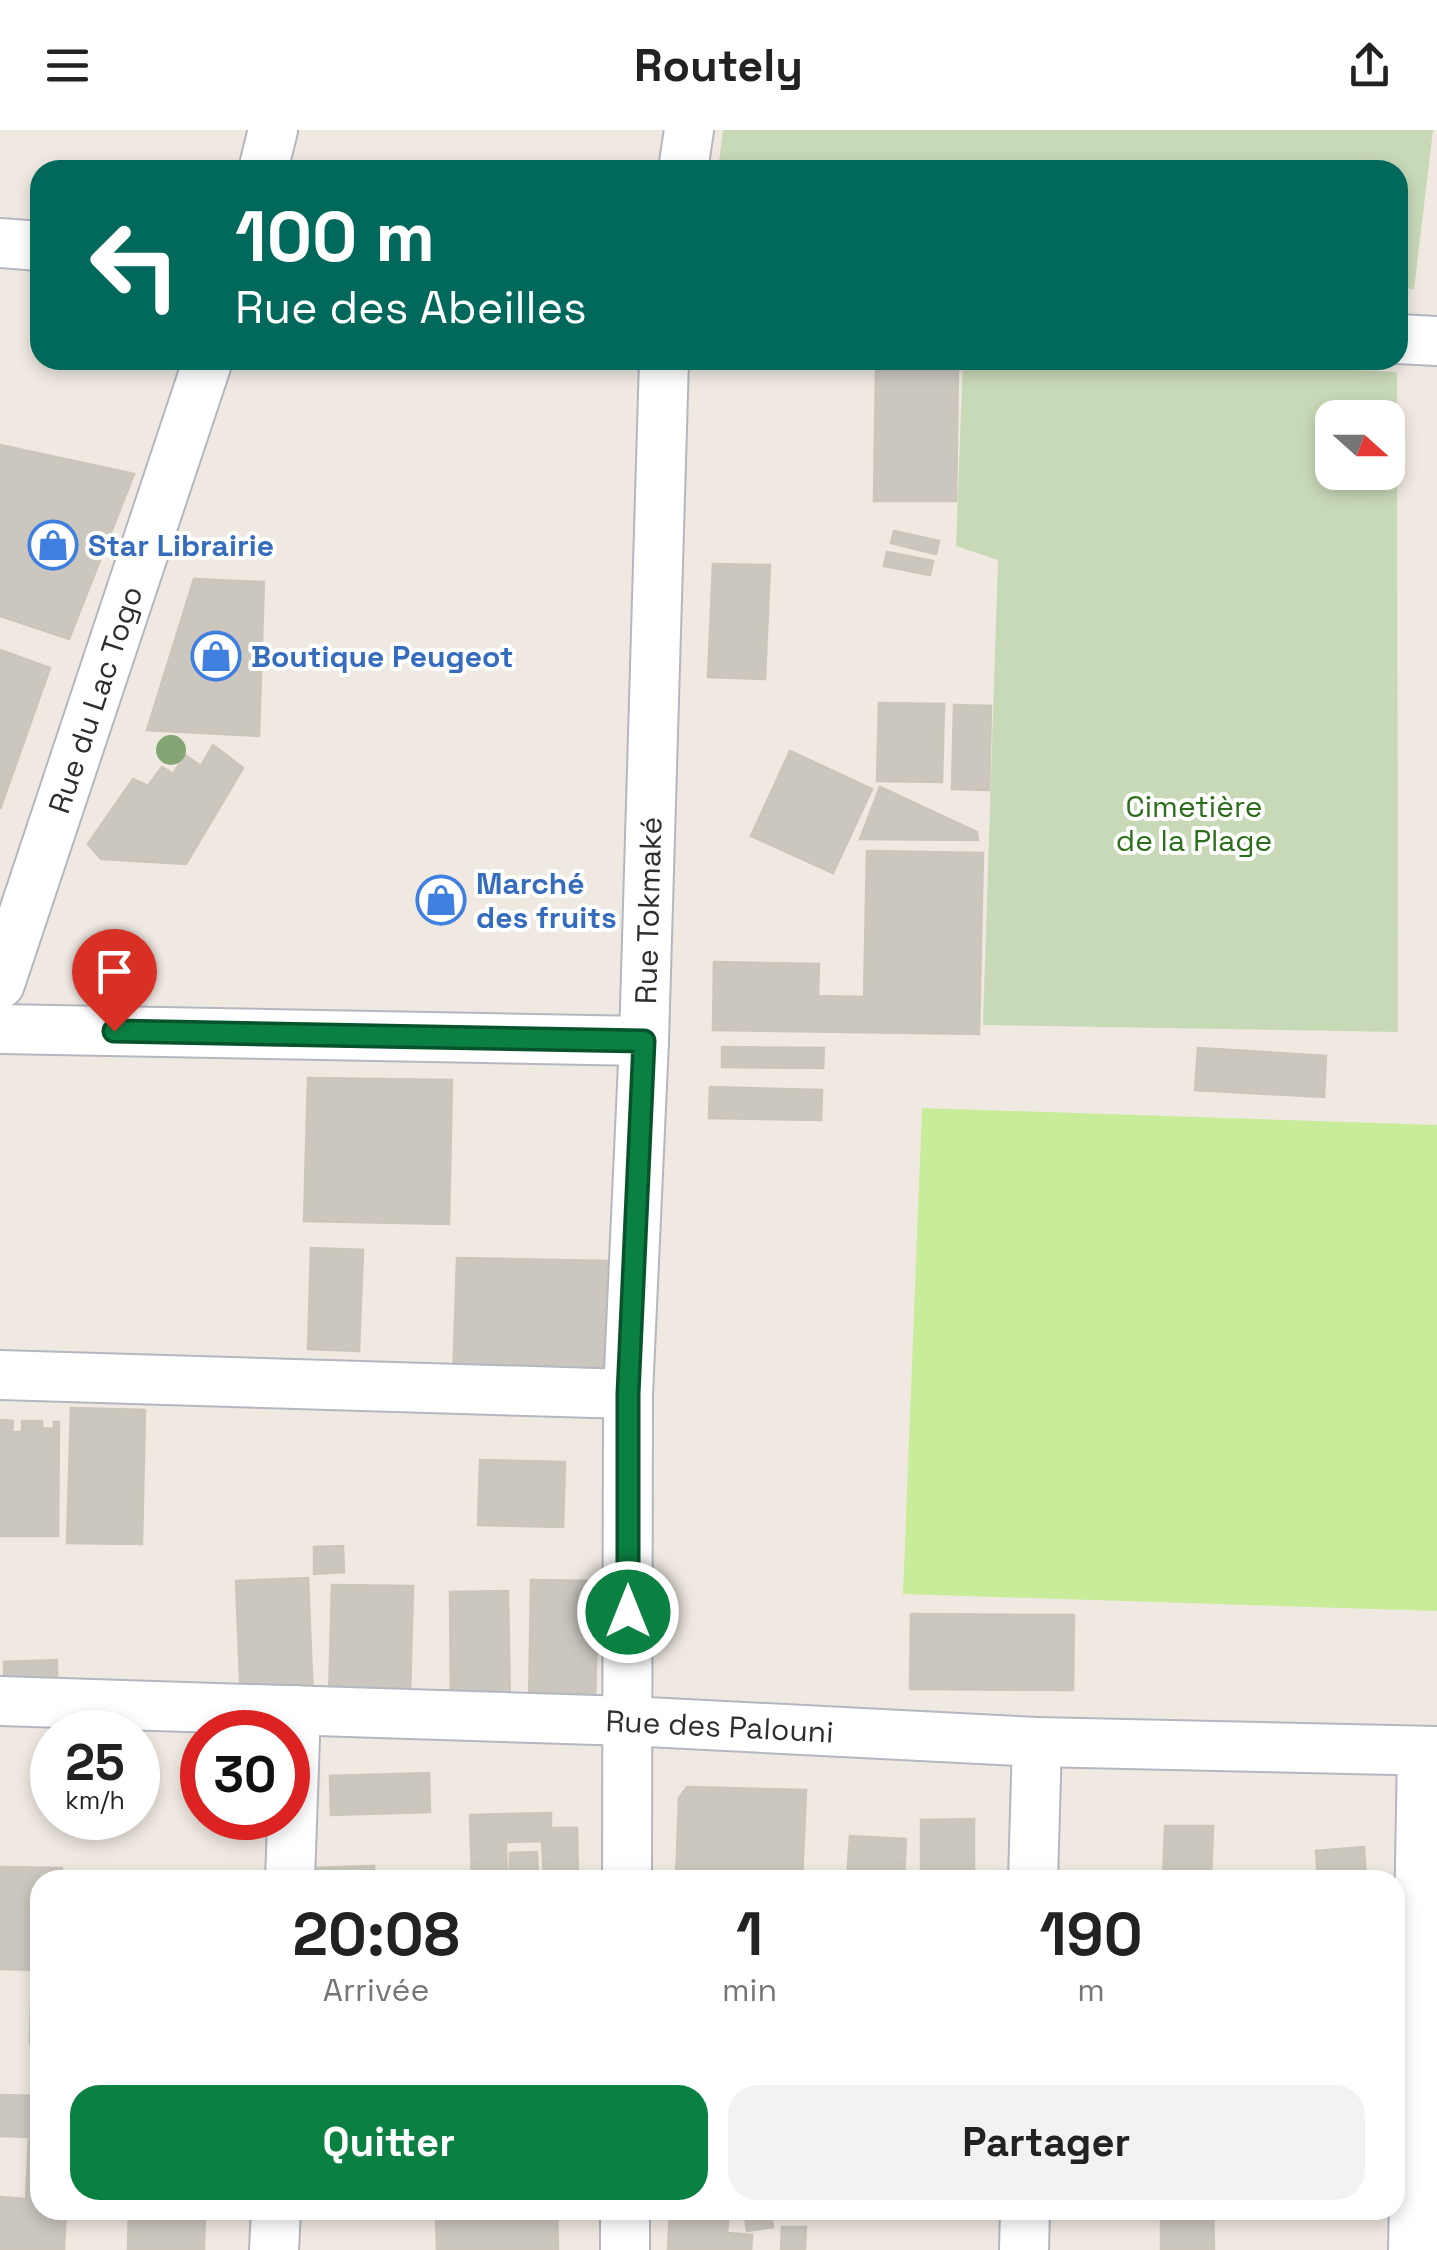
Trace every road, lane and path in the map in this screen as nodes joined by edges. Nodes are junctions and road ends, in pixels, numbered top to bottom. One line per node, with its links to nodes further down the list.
1 (273, 130): 3 (street)
2 (689, 130): 4 (street)
3 (266, 160)
4 (684, 160)
5 (0, 243): 6 (street)
6 (30, 245)
7 (1408, 340): 8 (street)
8 (1437, 341)
9 (205, 370): 11 (street, Rue du Lac Togo)
10 (664, 370): 13 (street, Rue Tokmaké)
11 (0, 984)
12 (0, 1029): 13 (street)
13 (644, 1041): 15 (street, Rue Tokmaké)
14 (0, 1376): 15 (street)
15 (628, 1394): 19 (street, Rue Tokmaké)
16 (0, 1701): 17 (street, Rue des Palouni)
17 (296, 1710)
18 (310, 1710): 19 (street, Rue des Palouni)
19 (628, 1721): 20 (street, Rue des Palouni); 24 (street, Rue Tokmaké)
20 (1037, 1742): 21 (street, Rue des Palouni); 25 (street)
21 (1429, 1752): 32 (street)
22 (291, 1840): 23 (street)
23 (290, 1870)
24 (627, 1870)
25 (1033, 1870)
26 (276, 2220): 29 (street)
27 (625, 2220): 30 (street)
28 (1025, 2220): 31 (street)
29 (274, 2250)
30 (625, 2250)
31 (1024, 2250)
32 (1413, 2250)

